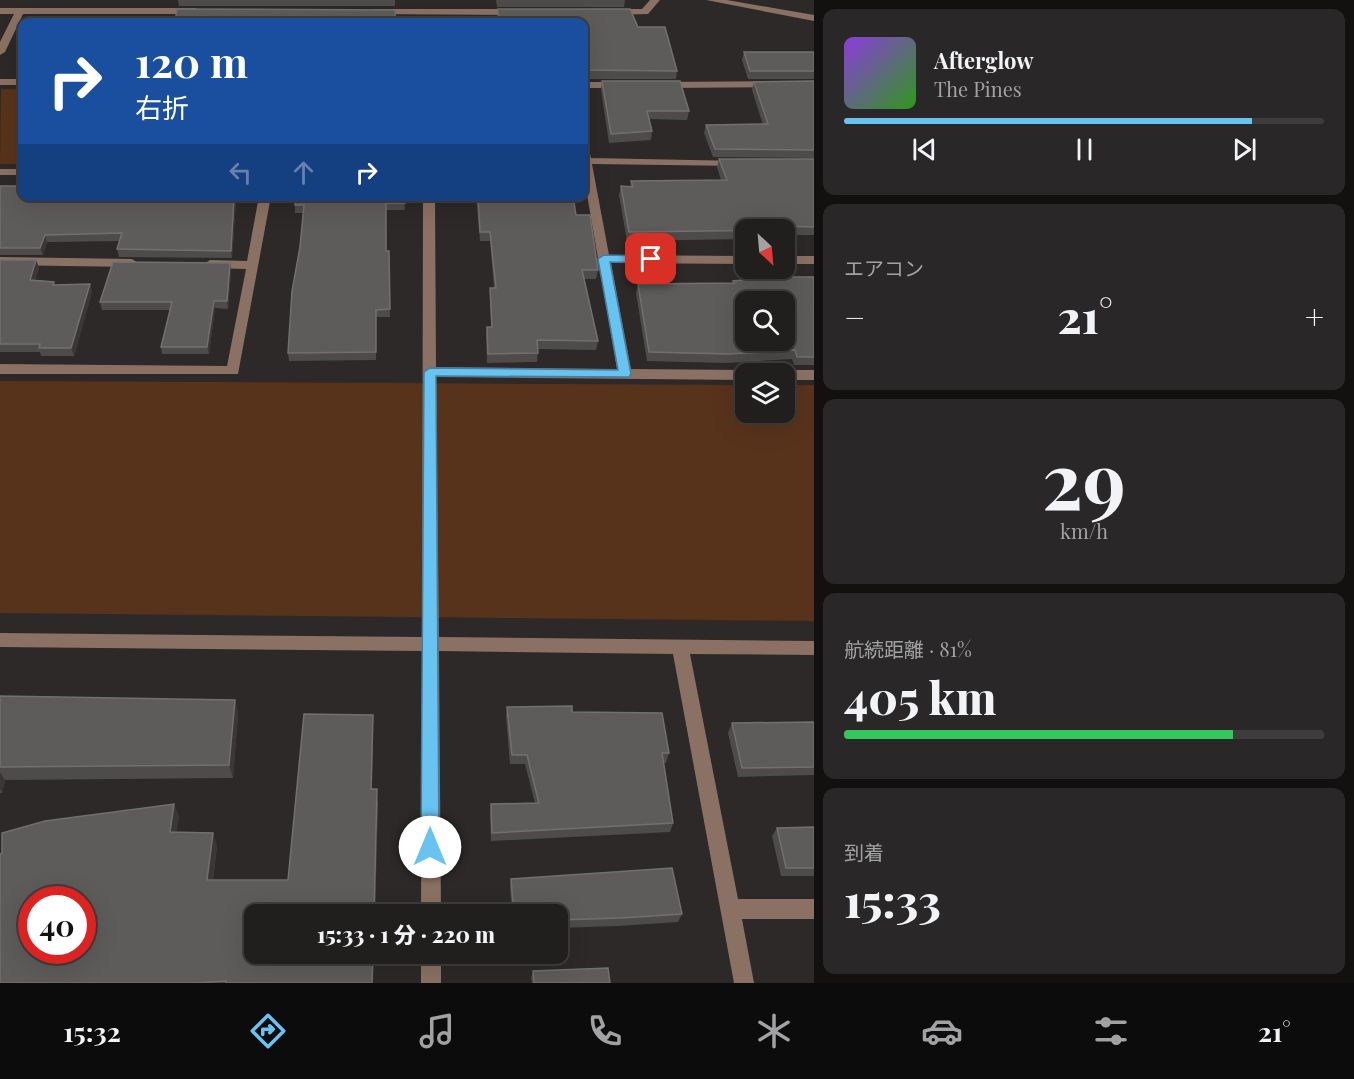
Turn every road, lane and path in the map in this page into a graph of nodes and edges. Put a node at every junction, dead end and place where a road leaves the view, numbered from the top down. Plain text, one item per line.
1 (428, 0) edge
2 (655, 0) edge
3 (711, 0) edge
4 (0, 11) edge
5 (20, 11) junction
6 (208, 11) edge
7 (360, 12) edge
8 (531, 12) edge
9 (600, 12) edge
10 (429, 17) edge
11 (814, 18) edge
12 (0, 52) edge
13 (0, 82) edge
14 (18, 82) edge
15 (814, 84) edge
16 (588, 85) edge
17 (630, 85) edge
18 (653, 85) edge
19 (588, 155) edge
20 (757, 163) edge
21 (588, 171) edge
22 (0, 172) edge
23 (18, 172) edge
24 (264, 201) edge
25 (429, 201) edge
26 (604, 259) junction
27 (735, 260) edge
28 (795, 260) edge
29 (814, 260) edge
30 (0, 261) edge
31 (149, 263) edge
32 (195, 264) edge
33 (253, 265) junction
34 (0, 369) edge
35 (430, 372) junction
36 (625, 374) junction
37 (735, 375) edge
38 (795, 375) edge
39 (814, 375) edge
40 (0, 640) edge
41 (430, 644) junction
42 (681, 646) junction
43 (814, 648) edge
44 (431, 904) edge
45 (730, 909) junction
46 (814, 909) edge
47 (431, 964) edge
48 (431, 983) edge
49 (744, 983) edge

1 - 10 street
2 - 9 street
3 - 11 street
4 - 5 street
5 - 6 street
5 - 12 street
7 - 10 street
8 - 10 street
13 - 14 street
15 - 18 street
16 - 17 street
19 - 20 street
21 - 26 street
22 - 23 street
24 - 33 street
25 - 35 street
26 - 27 street
26 - 36 street
28 - 29 street
30 - 31 street
32 - 33 street
33 - 34 street
35 - 36 street
35 - 41 street
36 - 37 street
38 - 39 street
40 - 41 street
41 - 42 street
41 - 44 street
42 - 43 street
42 - 45 street
45 - 46 street
45 - 49 street
47 - 48 street

